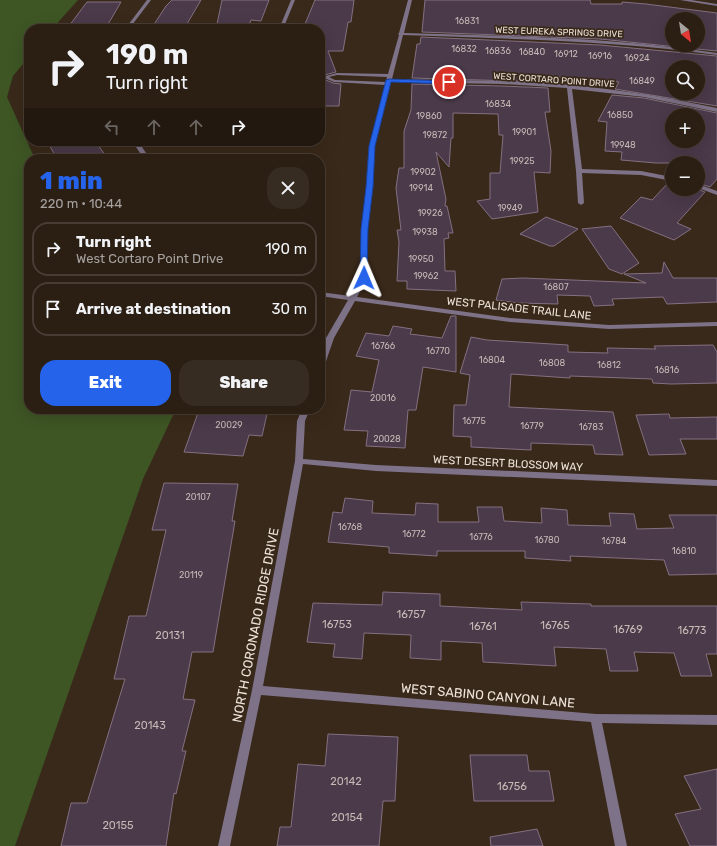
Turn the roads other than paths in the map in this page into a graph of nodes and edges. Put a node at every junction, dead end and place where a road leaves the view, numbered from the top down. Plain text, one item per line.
1 (150, 0) edge
2 (293, 0) edge
3 (410, 0) edge
4 (682, 0) edge
5 (717, 5) edge
6 (131, 24) edge
7 (283, 24) edge
8 (400, 34) junction
9 (717, 54) edge
10 (325, 76) edge
11 (325, 78) edge
12 (389, 80) junction
13 (569, 87) junction
14 (717, 110) edge
15 (579, 171) junction
16 (665, 178) edge
17 (705, 189) edge
18 (717, 193) edge
19 (580, 203) dead end
20 (325, 295) edge
21 (351, 299) junction
22 (717, 324) edge
23 (325, 352) edge
24 (304, 414) edge
25 (299, 461) junction
26 (717, 484) edge
27 (257, 690) junction
28 (596, 718) junction
29 (717, 720) edge
30 (224, 846) edge
31 (622, 846) edge

1 - 6 street
2 - 7 street
3 - 8 street
4 - 5 street
8 - 9 street, WEST EUREKA SPRINGS DRIVE
8 - 12 street
10 - 12 street
11 - 12 street
12 - 13 street, WEST CORTARO POINT DRIVE
12 - 21 street
13 - 14 street, WEST CORTARO POINT DRIVE
13 - 15 street
15 - 16 street
15 - 19 street
17 - 18 street
20 - 21 street, WEST PALISADE TRAIL LANE
21 - 22 street, WEST PALISADE TRAIL LANE
21 - 23 street
24 - 25 street, NORTH CORONADO RIDGE DRIVE
25 - 26 street, WEST DESERT BLOSSOM WAY
25 - 27 street, NORTH CORONADO RIDGE DRIVE
27 - 28 street, WEST SABINO CANYON LANE
27 - 30 street, NORTH CORONADO RIDGE DRIVE
28 - 29 street, WEST SABINO CANYON LANE
28 - 31 street

